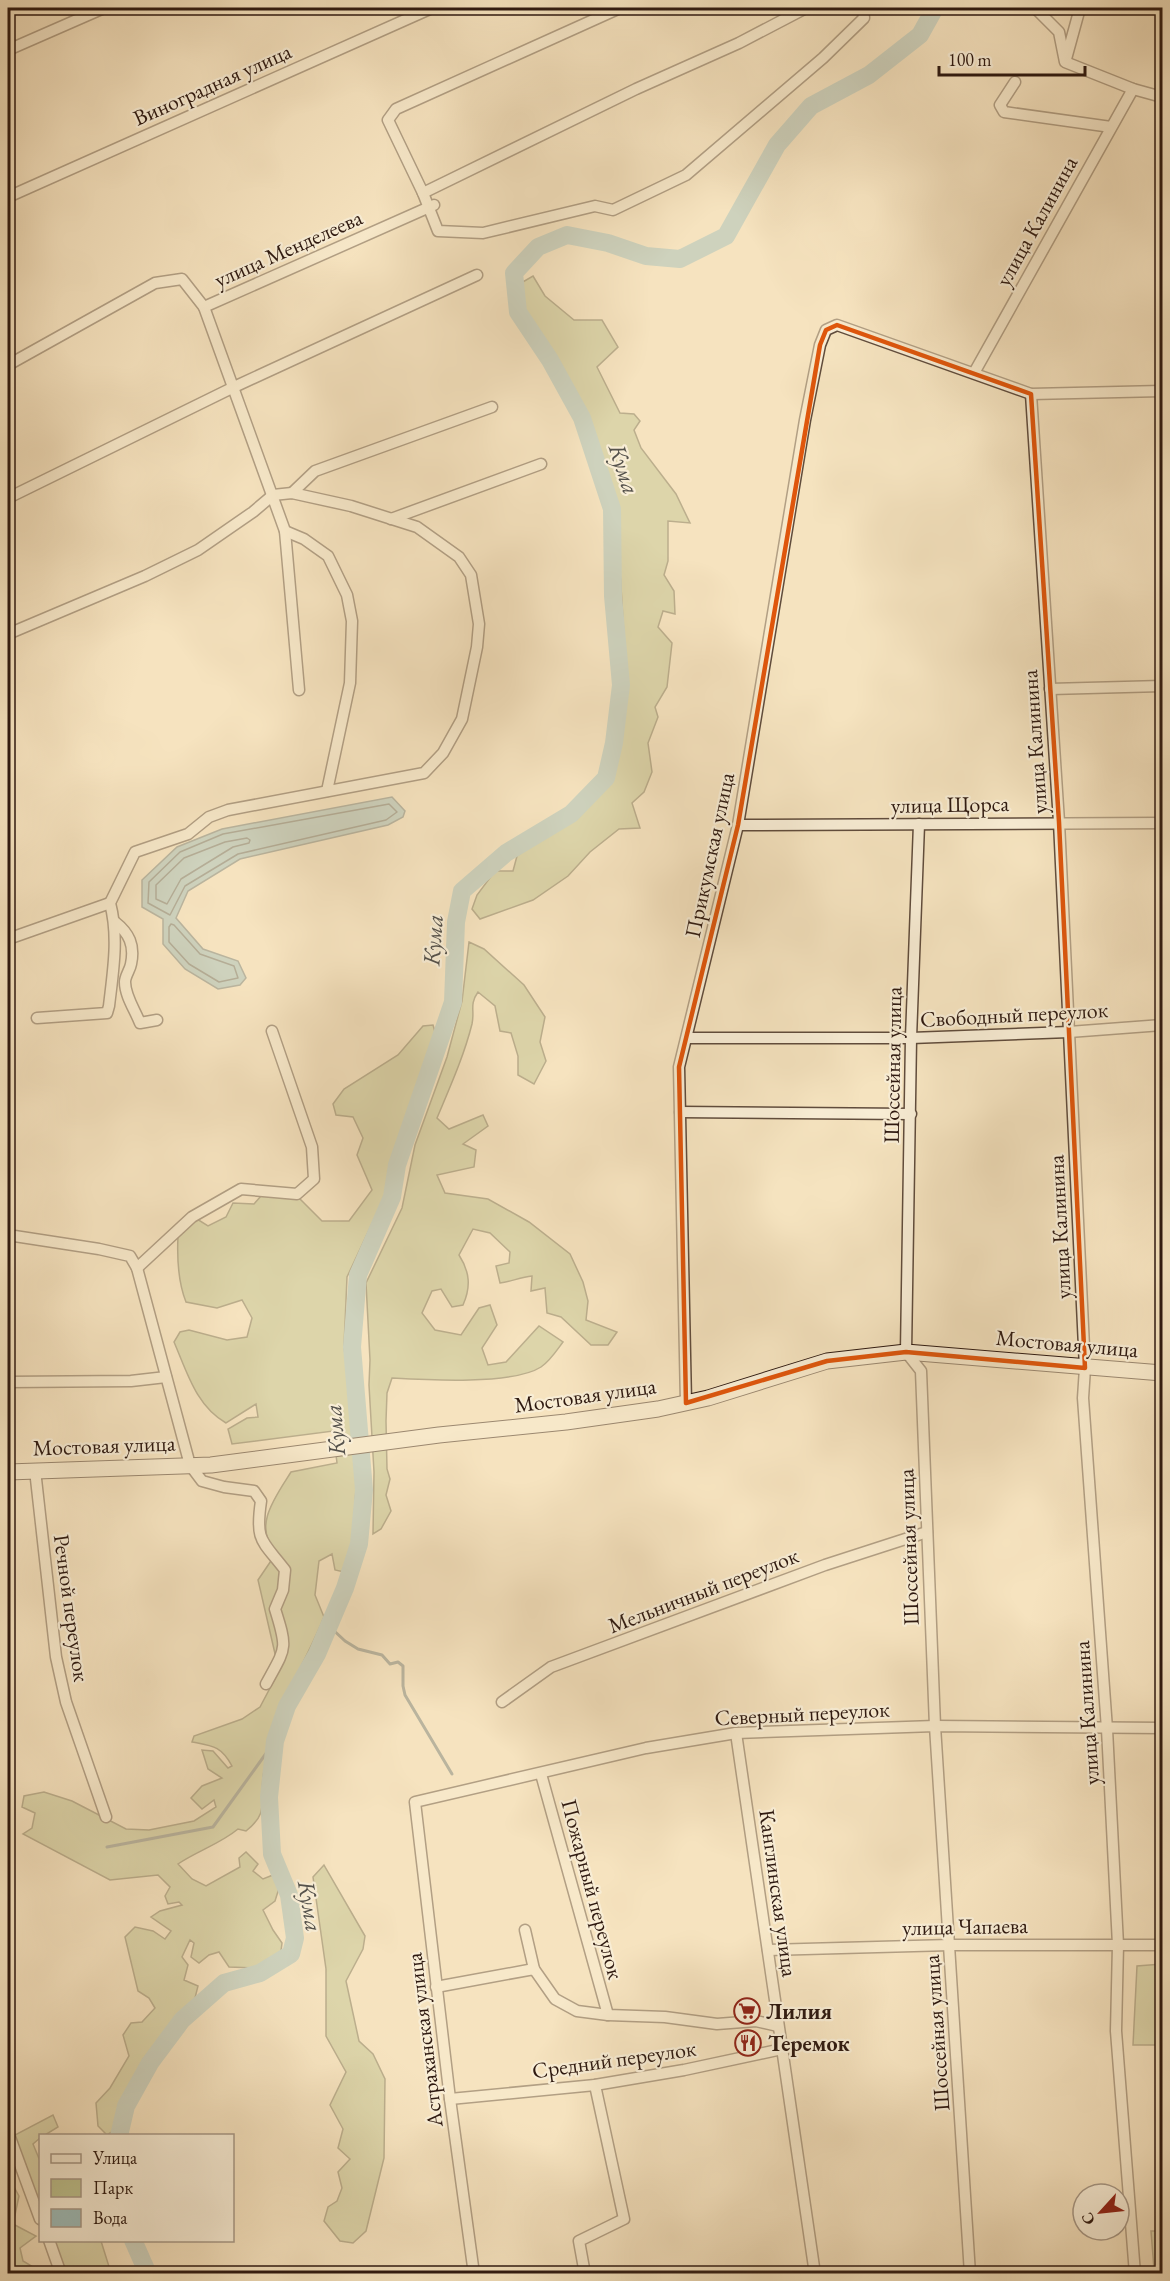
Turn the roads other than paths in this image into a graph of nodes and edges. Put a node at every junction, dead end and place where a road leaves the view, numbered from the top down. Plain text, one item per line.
1 (104, 8) edge
2 (432, 8) edge
3 (620, 8) edge
4 (806, 8) edge
5 (862, 8) edge
6 (1035, 8) edge
7 (1080, 8) edge
8 (8, 50) edge
9 (1065, 62) junction
10 (1015, 82) dead end
11 (1133, 89) junction
12 (1162, 97) edge
13 (1112, 127) junction
14 (423, 193) junction
15 (8, 197) edge
16 (431, 206) junction
17 (477, 274) dead end
18 (204, 307) junction
19 (8, 365) edge
20 (974, 373) junction
21 (234, 387) junction
22 (1162, 391) edge
23 (1031, 394) junction
24 (492, 407) dead end
25 (541, 464) dead end
26 (292, 493) junction
27 (273, 495) junction
28 (8, 498) edge
29 (391, 519) junction
30 (285, 531) junction
31 (8, 634) edge
32 (1162, 687) edge
33 (1050, 689) junction
34 (299, 690) dead end
35 (327, 791) junction
36 (1059, 822) junction
37 (1162, 823) edge
38 (918, 824) junction
39 (738, 825) junction
40 (110, 903) junction
41 (115, 922) junction
42 (8, 939) edge
43 (37, 1018) dead end
44 (157, 1020) dead end
45 (1162, 1025) edge
46 (272, 1031) dead end
47 (1069, 1032) junction
48 (687, 1038) junction
49 (910, 1038) junction
50 (680, 1112) junction
51 (911, 1114) junction
52 (8, 1235) edge
53 (137, 1268) junction
54 (906, 1352) junction
55 (1085, 1368) junction
56 (1162, 1373) edge
57 (166, 1377) junction
58 (8, 1382) edge
59 (686, 1403) junction
60 (190, 1465) junction
61 (35, 1470) junction
62 (8, 1472) edge
63 (927, 1532) junction
64 (266, 1684) dead end
65 (502, 1702) dead end
66 (935, 1726) junction
67 (1162, 1728) edge
68 (1107, 1729) junction
69 (736, 1733) junction
70 (541, 1774) junction
71 (415, 1802) joint
72 (106, 1817) dead end
73 (525, 1930) dead end
74 (950, 1945) junction
75 (1118, 1945) junction
76 (1162, 1945) edge
77 (768, 1950) junction
78 (534, 1969) junction
79 (436, 1987) junction
80 (608, 2015) junction
81 (777, 2026) junction
82 (782, 2049) junction
83 (596, 2085) junction
84 (450, 2099) junction
85 (8, 2132) edge
86 (39, 2216) edge
87 (49, 2242) edge
88 (61, 2274) edge
89 (474, 2274) edge
90 (585, 2274) edge
91 (815, 2274) edge
92 (970, 2274) edge
93 (1135, 2274) edge

1 - 8 street
2 - 15 street, Виноградная улица
3 - 14 street
4 - 14 street
5 - 16 street
6 - 9 street
7 - 9 street
9 - 11 street
10 - 13 street
11 - 12 street
11 - 13 street, улица Калинина
13 - 20 street, улица Калинина
14 - 16 street
16 - 18 street, улица Менделеева
17 - 21 street
18 - 19 street, улица Менделеева
18 - 21 street
20 - 23 street
20 - 39 street, Прикумская улица
21 - 27 street
21 - 28 street
22 - 23 street
23 - 33 street, улица Калинина
24 - 26 street
25 - 29 street
26 - 27 street
26 - 29 street
27 - 30 street
27 - 31 street
29 - 35 street
30 - 34 street
30 - 35 street
32 - 33 street
33 - 36 street, улица Калинина
35 - 40 street
36 - 37 street, улица Щорса
36 - 38 street, улица Щорса
36 - 47 street, улица Калинина
38 - 39 street, улица Щорса
38 - 49 street, Шоссейная улица
39 - 48 street, Прикумская улица
40 - 41 street
40 - 42 street
41 - 43 street
41 - 44 street
45 - 47 street, Свободный переулок
46 - 53 street
47 - 49 street, Свободный переулок
47 - 55 street, улица Калинина
48 - 49 street, Свободный переулок
48 - 50 street, Прикумская улица
49 - 51 street, Шоссейная улица
50 - 51 street
50 - 59 street, Прикумская улица
51 - 54 street, Шоссейная улица
52 - 53 street
53 - 57 street
54 - 55 main road, Мостовая улица
54 - 59 main road, Мостовая улица
54 - 63 street, Шоссейная улица
55 - 56 main road, Мостовая улица
55 - 68 street, улица Калинина
57 - 58 street
57 - 60 street
59 - 60 main road, Мостовая улица
60 - 61 main road, Мостовая улица
60 - 64 street
61 - 62 main road, Мостовая улица
61 - 72 street, Речной переулок
63 - 65 street, Мельничный переулок
63 - 66 street, Шоссейная улица
66 - 68 street, Северный переулок
66 - 69 street, Северный переулок
66 - 74 street, Шоссейная улица
67 - 68 street, Северный переулок
68 - 75 street, улица Калинина
69 - 70 street, Северный переулок
69 - 77 street, Канглинская улица
70 - 71 street, Северный переулок
70 - 80 street, Пожарный переулок
71 - 79 street, Астраханская улица
73 - 78 street
74 - 75 street, улица Чапаева
74 - 77 street, улица Чапаева
74 - 92 street, Шоссейная улица
75 - 76 street, улица Чапаева
75 - 93 street, улица Калинина
77 - 81 street, Канглинская улица
78 - 79 street
78 - 80 street
79 - 84 street, Астраханская улица
80 - 81 street
81 - 82 street, Канглинская улица
82 - 83 street, Средний переулок
82 - 91 street, Канглинская улица
83 - 84 street, Средний переулок
83 - 90 street
84 - 89 street, Астраханская улица
85 - 86 street
87 - 88 street

